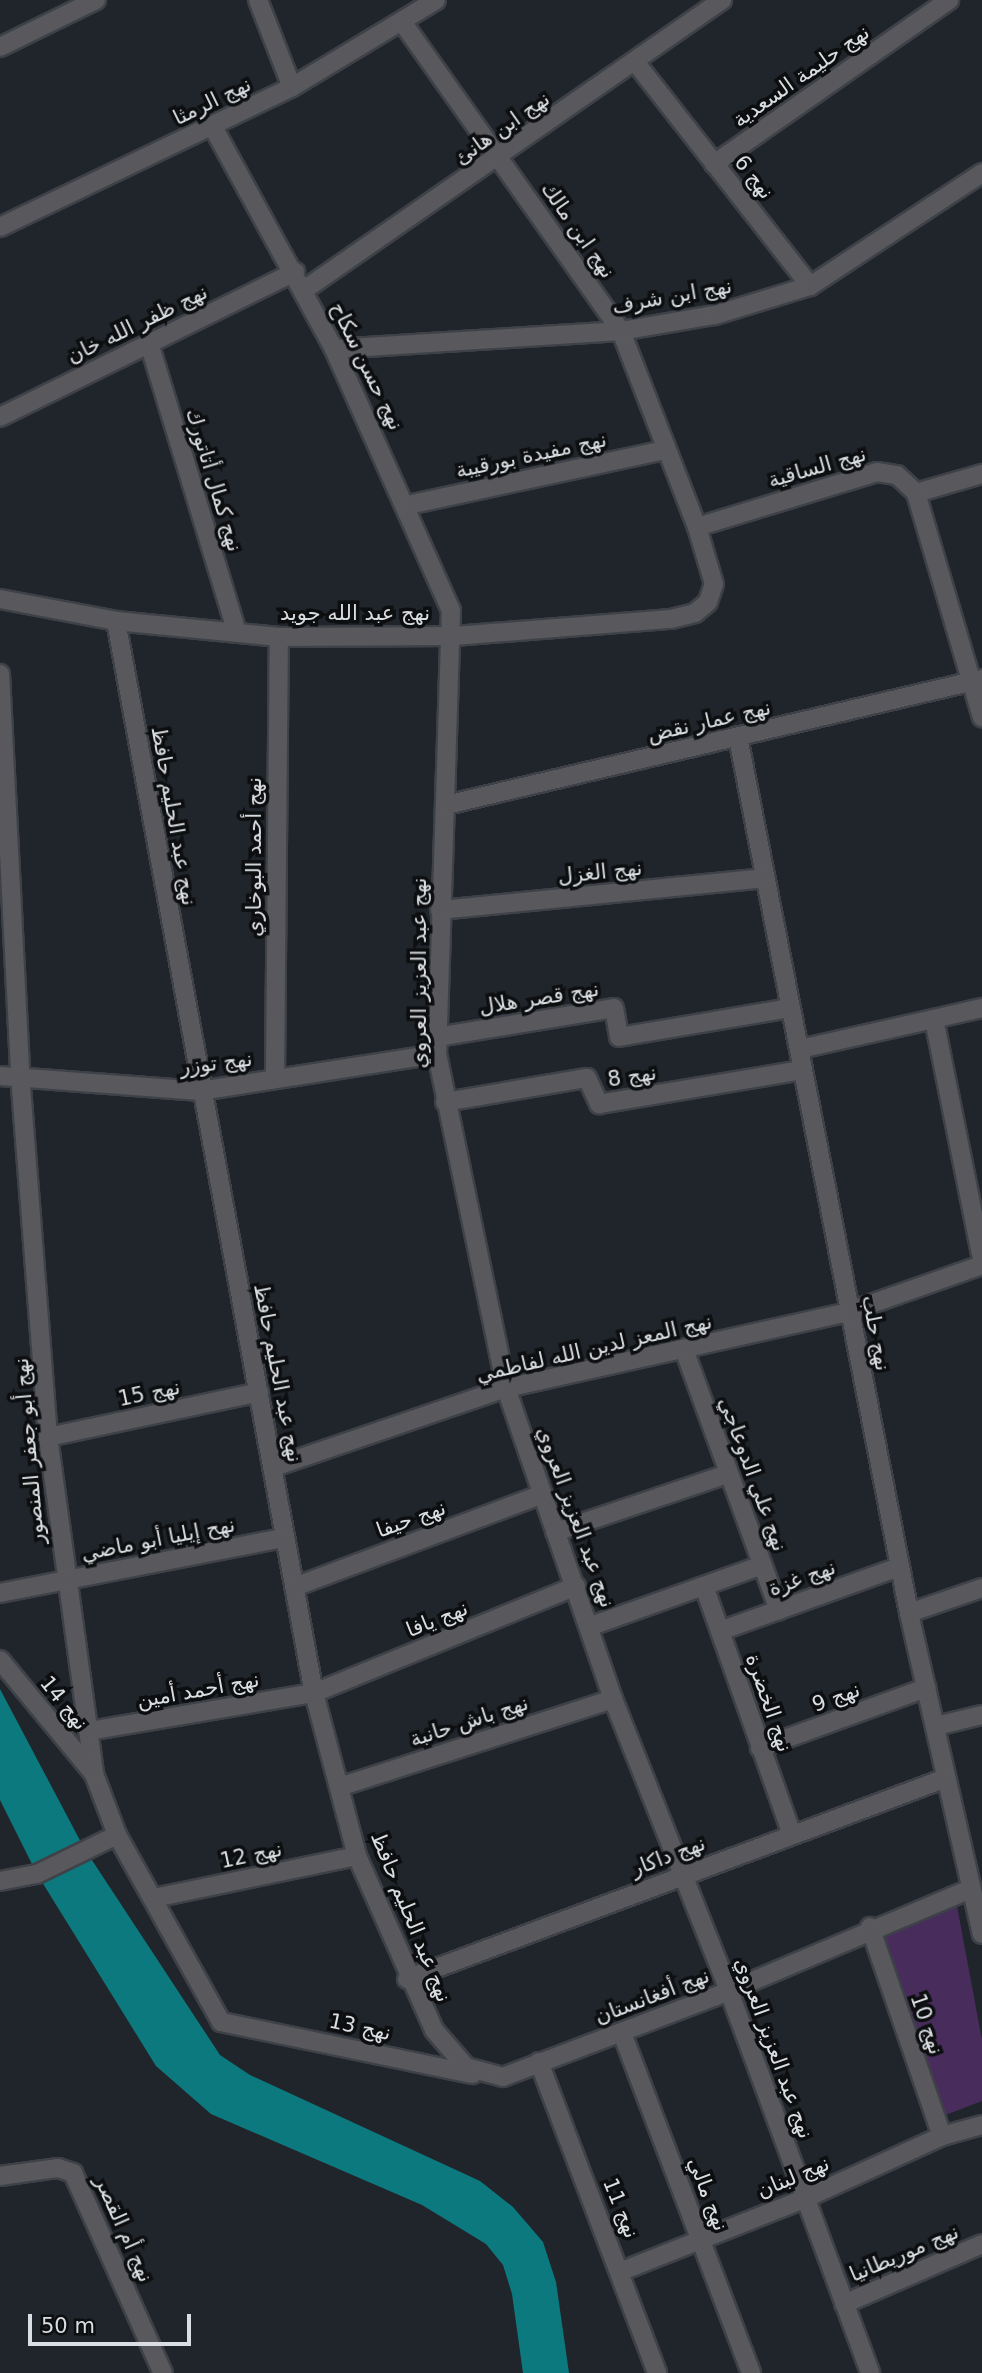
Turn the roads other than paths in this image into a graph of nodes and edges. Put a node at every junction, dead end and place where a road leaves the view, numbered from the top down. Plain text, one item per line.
1 (96, 0) edge
2 (258, 0) edge
3 (722, 0) edge
4 (941, 2) edge
5 (427, 3) edge
6 (403, 23) junction
7 (0, 47) edge
8 (636, 63) junction
9 (292, 87) junction
10 (213, 127) junction
11 (500, 158) junction
12 (715, 164) junction
13 (982, 173) edge
14 (0, 227) edge
15 (295, 272) junction
16 (810, 286) junction
17 (304, 290) junction
18 (621, 331) junction
19 (149, 343) junction
20 (334, 349) junction
21 (0, 417) edge
22 (665, 450) junction
23 (982, 474) edge
24 (916, 493) junction
25 (408, 505) junction
26 (697, 527) junction
27 (0, 598) edge
28 (708, 602) joint
29 (116, 621) junction
30 (236, 630) junction
31 (454, 636) junction
32 (279, 637) junction
33 (0, 674) edge
34 (976, 680) edge
35 (982, 717) edge
36 (738, 737) junction
37 (446, 805) junction
38 (764, 878) junction
39 (440, 910) junction
40 (790, 1008) junction
41 (982, 1008) edge
42 (934, 1019) junction
43 (437, 1046) junction
44 (800, 1049) junction
45 (802, 1070) junction
46 (20, 1074) junction
47 (0, 1076) edge
48 (275, 1078) junction
49 (200, 1091) junction
50 (445, 1102) junction
51 (982, 1259) edge
52 (982, 1265) edge
53 (848, 1312) junction
54 (685, 1352) junction
55 (506, 1388) junction
56 (259, 1392) junction
57 (48, 1437) junction
58 (274, 1467) junction
59 (727, 1474) junction
60 (541, 1495) junction
61 (555, 1532) junction
62 (284, 1538) junction
63 (762, 1565) junction
64 (900, 1567) junction
65 (64, 1579) junction
66 (297, 1586) junction
67 (576, 1586) junction
68 (704, 1586) junction
69 (982, 1588) edge
70 (0, 1593) edge
71 (779, 1610) junction
72 (909, 1613) junction
73 (591, 1626) junction
74 (720, 1631) junction
75 (0, 1660) edge
76 (926, 1688) junction
77 (314, 1693) junction
78 (614, 1699) junction
79 (982, 1715) edge
80 (936, 1726) junction
81 (89, 1731) junction
82 (760, 1748) junction
83 (94, 1774) junction
84 (946, 1778) junction
85 (339, 1787) junction
86 (792, 1834) junction
87 (117, 1835) junction
88 (974, 1850) edge
89 (357, 1856) junction
90 (684, 1875) junction
91 (0, 1881) edge
92 (971, 1889) junction
93 (154, 1898) junction
94 (870, 1927) junction
95 (982, 1934) edge
96 (407, 1979) junction
97 (729, 1991) junction
98 (221, 2022) joint
99 (621, 2033) junction
100 (539, 2062) junction
101 (496, 2077) junction
102 (982, 2125) edge
103 (942, 2136) junction
104 (0, 2176) edge
105 (806, 2199) junction
106 (701, 2238) junction
107 (982, 2244) edge
108 (622, 2271) junction
109 (844, 2304) junction
110 (163, 2373) edge
111 (657, 2373) edge
112 (751, 2373) edge
113 (870, 2373) edge

1 - 7 street
2 - 9 street
3 - 8 street, نهج ابن هانئ
4 - 12 street, نهج حليمة السعدية
5 - 6 street, نهج الرمثا
6 - 9 street, نهج الرمثا
6 - 11 street, نهج ابن مالك
8 - 11 street, نهج ابن هانئ
8 - 12 street, نهج 6
9 - 10 street, نهج الرمثا
10 - 14 street, نهج الرمثا
10 - 15 street, نهج حسن سكاح
11 - 17 street, نهج ابن هانئ
11 - 18 street, نهج ابن مالك
12 - 16 street, نهج 6
13 - 16 street, نهج ابن شرف
15 - 17 street, نهج حسن سكاح
15 - 19 street, نهج ظفر الله خان
16 - 18 street, نهج ابن شرف
17 - 20 street, نهج حسن سكاح
18 - 20 street, نهج ابن شرف
18 - 22 street, نهج ابن مالك
19 - 21 street, نهج ظفر الله خان
19 - 30 street, نهج كمال أتاتورك
20 - 25 street, نهج حسن سكاح
22 - 25 street, نهج مفيدة بورقيبة
22 - 26 street, نهج ابن مالك
23 - 24 street
24 - 26 street, نهج الساقية
24 - 34 street
25 - 31 street, نهج حسن سكاح
26 - 28 street, نهج ابن مالك
27 - 29 street, نهج عبد الله جويد
28 - 31 street, نهج عبد الله جويد
29 - 30 street, نهج عبد الله جويد
29 - 49 street, نهج عبد الحليم حافظ
30 - 32 street, نهج عبد الله جويد
31 - 32 street, نهج عبد الله جويد
31 - 37 street, نهج عبد العزيز العروي
32 - 48 street, نهج أحمد البوخاري
33 - 46 street, نهج أبو جعفر المنصور
34 - 35 street
34 - 36 street, نهج عمار نقض
36 - 37 street, نهج عمار نقض
36 - 38 street, نهج حلب
37 - 39 street, نهج عبد العزيز العروي
38 - 39 street, نهج الغزل
38 - 40 street, نهج حلب
39 - 43 street, نهج عبد العزيز العروي
40 - 43 street, نهج قصر هلال
40 - 44 street, نهج حلب
41 - 42 street
42 - 44 street
42 - 51 street
43 - 48 street, نهج توزر
43 - 50 street, نهج عبد العزيز العروي
44 - 45 street, نهج حلب
45 - 50 street, نهج 8
45 - 53 street, نهج حلب
46 - 47 street, نهج توزر
46 - 49 street, نهج توزر
46 - 57 street, نهج أبو جعفر المنصور
48 - 49 street, نهج توزر
49 - 56 street, نهج عبد الحليم حافظ
50 - 55 street, نهج عبد العزيز العروي
52 - 53 street, نهج المعز لدين الله لفاطمي
53 - 54 street, نهج المعز لدين الله لفاطمي
53 - 64 street, نهج حلب
54 - 55 street, نهج المعز لدين الله لفاطمي
54 - 59 street, نهج علي الدوعاجي
55 - 58 street, نهج المعز لدين الله لفاطمي
55 - 60 street, نهج عبد العزيز العروي
56 - 57 street, نهج 15
56 - 58 street, نهج عبد الحليم حافظ
57 - 65 street, نهج أبو جعفر المنصور
58 - 62 street, نهج عبد الحليم حافظ
59 - 61 street
59 - 63 street, نهج علي الدوعاجي
60 - 61 street, نهج عبد العزيز العروي
60 - 66 street, نهج حيفا
61 - 67 street, نهج عبد العزيز العروي
62 - 65 street, نهح إيليا أبو ماضي
62 - 66 street, نهج عبد الحليم حافظ
63 - 68 street
63 - 71 street, نهج علي الدوعاجي
64 - 71 street, نهج غزة
64 - 72 street, نهج حلب
65 - 70 street, نهح إيليا أبو ماضي
65 - 81 street, نهج أبو جعفر المنصور
66 - 77 street, نهج عبد الحليم حافظ
67 - 73 street, نهج عبد العزيز العروي
67 - 77 street, نهج يافا
68 - 73 street
68 - 74 street, نهج الخضرة
69 - 72 street
71 - 74 street, نهج غزة
72 - 76 street, نهج حلب
73 - 78 street, نهج عبد العزيز العروي
74 - 82 street, نهج الخضرة
75 - 83 street, نهج 14
76 - 80 street, نهج حلب
76 - 82 street, نهج 9
77 - 81 street, نهج أحمد أمين
77 - 85 street, نهج عبد الحليم حافظ
78 - 85 street, نهج باش حانبة
78 - 90 street, نهج عبد العزيز العروي
79 - 80 street
80 - 84 street, نهج حلب
81 - 83 street, نهج أبو جعفر المنصور
82 - 86 street, نهج الخضرة
83 - 87 street, نهج أبو جعفر المنصور
84 - 86 street, نهج داكار
84 - 88 street, نهج حلب
85 - 89 street, نهج عبد الحليم حافظ
86 - 90 street, نهج داكار
87 - 91 street
87 - 93 street, نهج أبو جعفر المنصور
88 - 92 street, نهج حلب
89 - 93 street, نهج 12
89 - 96 street, نهج عبد الحليم حافظ
90 - 96 street, نهج داكار
90 - 97 street, نهج عبد العزيز العروي
92 - 94 street, نهج أفغانستان
92 - 95 street, نهج حلب
93 - 98 street, نهج أبو جعفر المنصور
94 - 97 street, نهج أفغانستان
94 - 103 street, نهج 10
96 - 101 street, نهج عبد الحليم حافظ
97 - 99 street, نهج أفغانستان
97 - 105 street, نهج عبد العزيز العروي
98 - 101 street, نهج 13
99 - 100 street, نهج أفغانستان
99 - 106 street, نهج مالي
100 - 101 street, نهج أفغانستان
100 - 108 street, نهج 11
102 - 103 street, نهج لبنان
103 - 105 street, نهج لبنان
104 - 110 street, نهج أم القصر
105 - 106 street, نهج لبنان
105 - 109 street, نهج عبد العزيز العروي
106 - 108 street, نهج لبنان
106 - 112 street, نهج مالي
107 - 109 street, نهج موريطانيا
108 - 111 street, نهج 11
109 - 113 street, نهج عبد العزيز العروي

